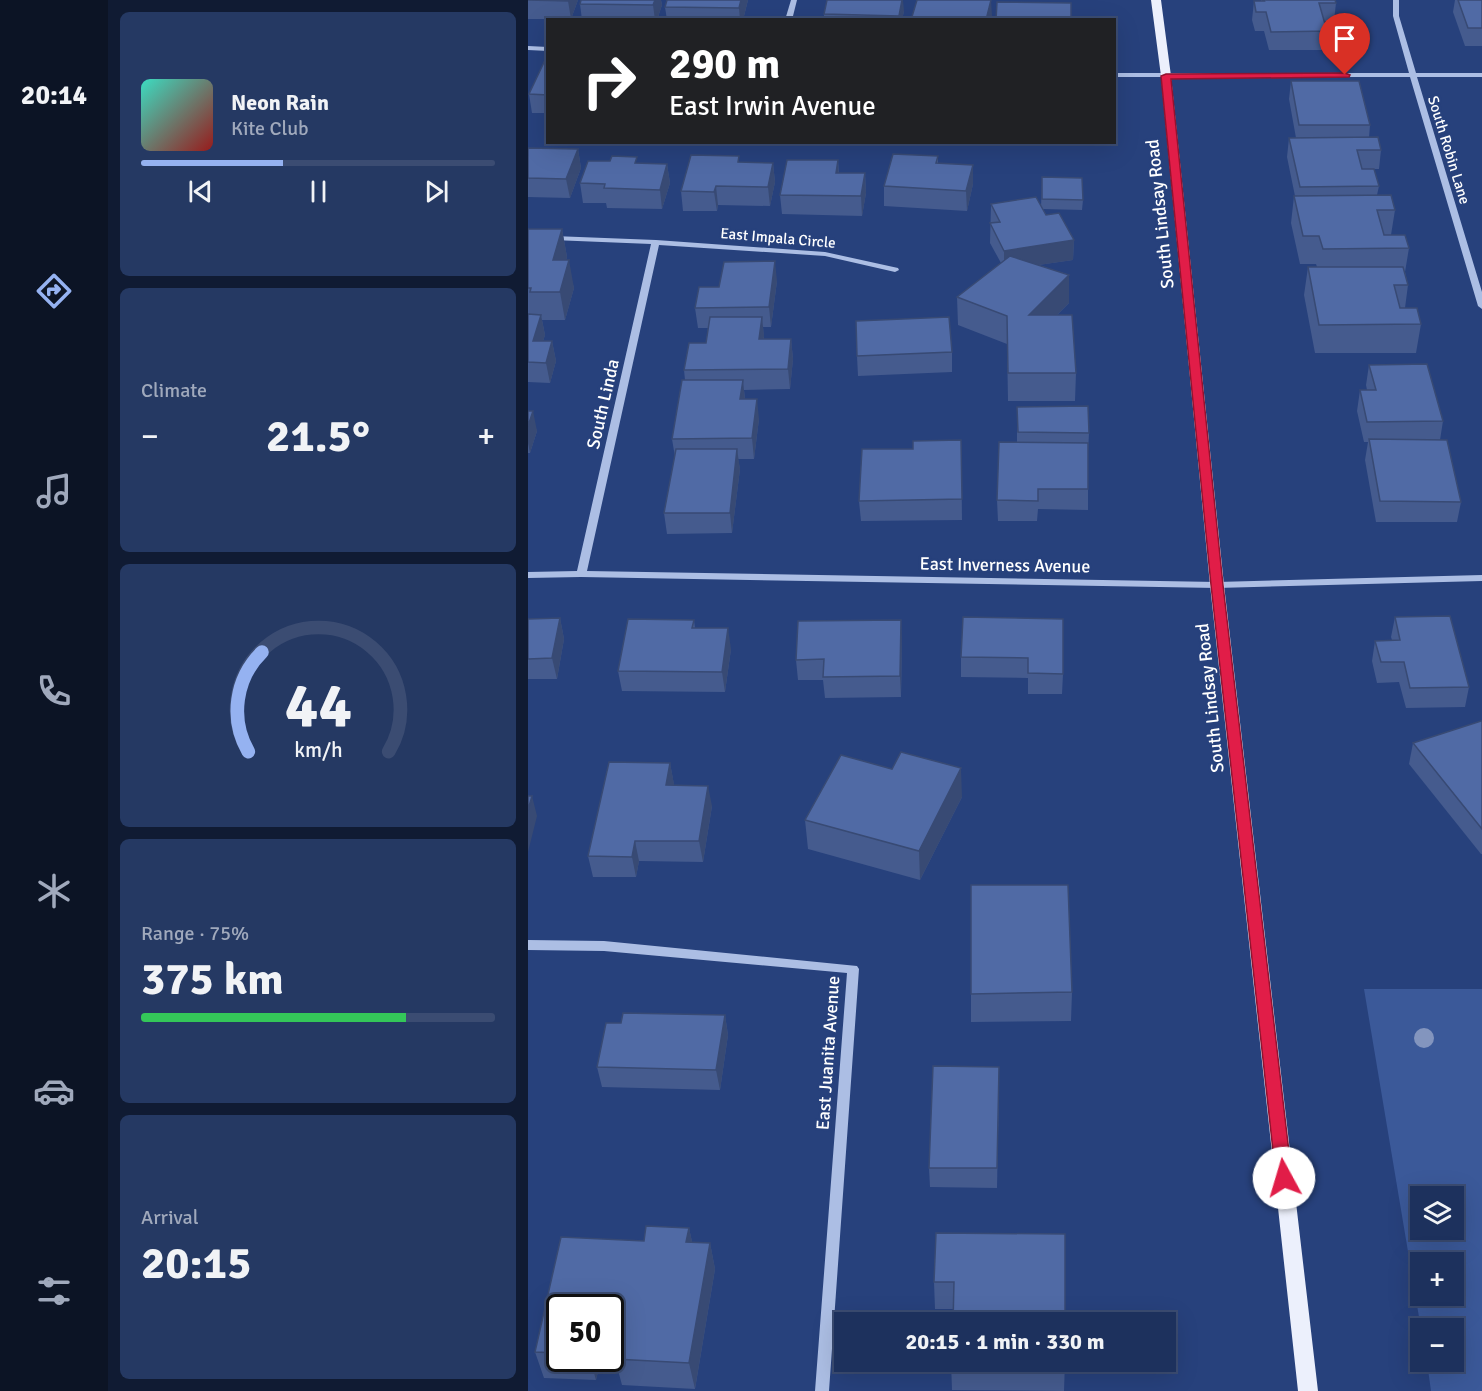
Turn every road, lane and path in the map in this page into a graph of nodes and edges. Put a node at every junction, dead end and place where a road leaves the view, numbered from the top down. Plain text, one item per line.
1 (794, 0) edge
2 (1156, 0) edge
3 (1395, 0) edge
4 (789, 18) edge
5 (528, 48) edge
6 (546, 48) edge
7 (1116, 75) edge
8 (1413, 75) junction
9 (1482, 75) edge
10 (1166, 76) junction
11 (528, 237) edge
12 (656, 242) junction
13 (895, 270) dead end
14 (1480, 295) edge
15 (1482, 306) edge
16 (581, 574) junction
17 (528, 575) edge
18 (1482, 578) edge
19 (1217, 585) junction
20 (528, 945) edge
21 (822, 1391) edge
22 (1308, 1391) edge

1 - 4 street
2 - 10 main road, South Lindsay Road
3 - 8 street, South Robin Lane
5 - 6 street
7 - 10 street
8 - 9 street
8 - 10 street
8 - 14 street, South Robin Lane
10 - 19 main road, South Lindsay Road
11 - 12 street, East Impala Circle
12 - 13 street, East Impala Circle
12 - 16 street, South Linda
14 - 15 street, South Robin Lane
16 - 17 street, East Inverness Avenue
16 - 19 street, East Inverness Avenue
18 - 19 street, East Inverness Avenue
19 - 22 main road, South Lindsay Road
20 - 21 street, East Juanita Avenue

